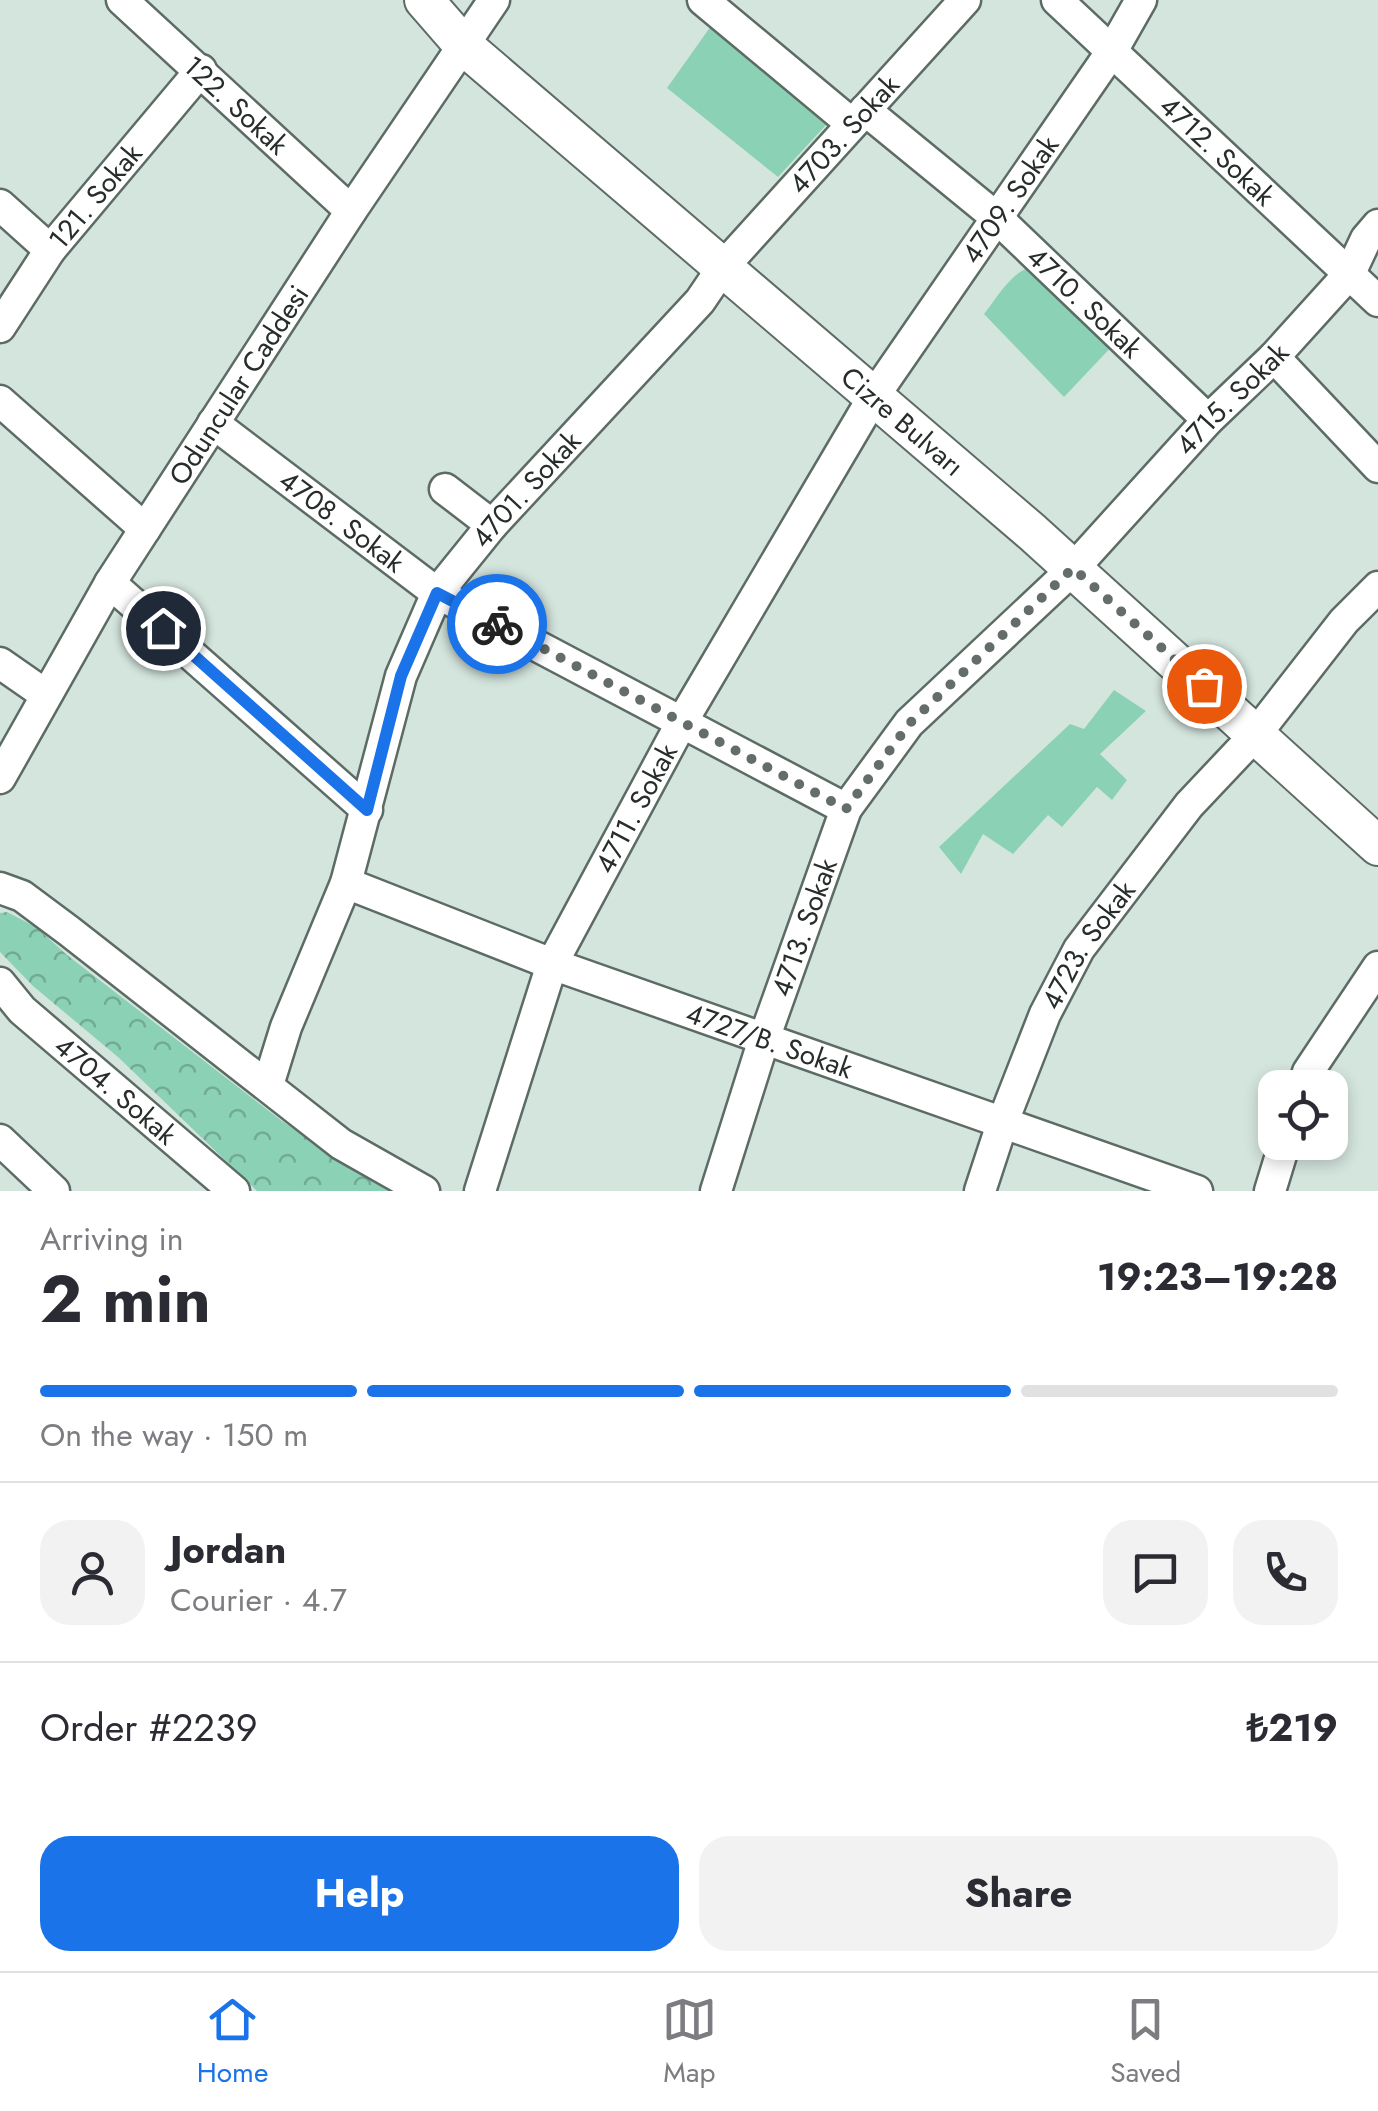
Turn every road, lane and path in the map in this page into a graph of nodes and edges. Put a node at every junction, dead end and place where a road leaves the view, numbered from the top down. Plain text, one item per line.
1 (122, 0) edge
2 (424, 0) edge
3 (494, 0) edge
4 (703, 0) edge
5 (965, 0) edge
6 (1057, 0) edge
7 (1141, 0) edge
8 (464, 46) junction
9 (1112, 50) junction
10 (201, 70) junction
11 (858, 117) junction
12 (0, 205) edge
13 (351, 211) junction
14 (997, 218) junction
15 (1378, 224) edge
16 (50, 250) junction
17 (722, 267) junction
18 (1350, 273) junction
19 (1378, 301) edge
20 (0, 327) edge
21 (1274, 357) junction
22 (874, 396) junction
23 (0, 401) edge
24 (1208, 420) junction
25 (213, 424) junction
26 (1378, 467) edge
27 (445, 490) dead end
28 (492, 525) junction
29 (145, 528) junction
30 (1073, 568) junction
31 (110, 583) junction
32 (1378, 588) edge
33 (437, 593) junction
34 (0, 663) edge
35 (46, 695) junction
36 (683, 720) junction
37 (1256, 734) junction
38 (0, 778) edge
39 (846, 809) junction
40 (367, 810) junction
41 (1378, 846) edge
42 (346, 883) junction
43 (0, 888) edge
44 (552, 964) junction
45 (1378, 966) edge
46 (0, 982) edge
47 (764, 1039) junction
48 (1309, 1070) edge
49 (268, 1085) junction
50 (1002, 1124) junction
51 (0, 1140) edge
52 (1280, 1160) edge
53 (54, 1191) edge
54 (234, 1191) edge
55 (424, 1191) edge
56 (480, 1191) edge
57 (716, 1191) edge
58 (980, 1191) edge
59 (1197, 1191) edge
60 (1270, 1191) edge

1 - 10 street, 122. Sokak
2 - 8 main road, Cizre Bulvarı
3 - 8 street, Oduncular Caddesi
4 - 11 street, 4710. Sokak
5 - 11 street, 4703. Sokak
6 - 9 street, 4712. Sokak
7 - 9 street, 4709. Sokak
8 - 13 street, Oduncular Caddesi
8 - 17 main road, Cizre Bulvarı
9 - 14 street, 4709. Sokak
9 - 18 street, 4712. Sokak
10 - 13 street, 122. Sokak
10 - 16 street, 121. Sokak
11 - 14 street, 4710. Sokak
11 - 17 street, 4703. Sokak
12 - 16 street
13 - 25 street, Oduncular Caddesi
14 - 22 street, 4709. Sokak
14 - 24 street, 4710. Sokak
15 - 18 street, 4715. Sokak
16 - 20 street, 121. Sokak
17 - 22 main road, Cizre Bulvarı
17 - 28 street, 4701. Sokak
18 - 19 street, 4712. Sokak
18 - 21 street, 4715. Sokak
21 - 24 street, 4715. Sokak
21 - 26 street
22 - 30 main road, Cizre Bulvarı
22 - 36 street, 4711. Sokak
23 - 29 street
24 - 30 street, 4715. Sokak
25 - 29 street, Oduncular Caddesi
25 - 33 street, 4708. Sokak
27 - 28 street
28 - 33 street, 4701. Sokak
29 - 31 street, Oduncular Caddesi
30 - 37 main road, Cizre Bulvarı
30 - 39 street, 4713. Sokak
31 - 35 street, Oduncular Caddesi
31 - 40 street
32 - 37 street, 4723. Sokak
33 - 36 street, 4708. Sokak
33 - 40 street, 4701. Sokak
34 - 35 street
35 - 38 street, Oduncular Caddesi
36 - 39 street, 4708. Sokak
36 - 44 street, 4711. Sokak
37 - 41 main road, Cizre Bulvarı
37 - 50 street, 4723. Sokak
39 - 47 street, 4713. Sokak
40 - 42 street, 4701. Sokak
42 - 44 street, 4727/B. Sokak
42 - 49 street, 4701. Sokak
43 - 49 street
44 - 47 street, 4727/B. Sokak
44 - 56 street, 4711. Sokak
45 - 48 street
46 - 54 street, 4704. Sokak
47 - 50 street, 4727/B. Sokak
47 - 57 street, 4713. Sokak
49 - 55 street
50 - 58 street, 4723. Sokak
50 - 59 street, 4727/B. Sokak
51 - 53 street
52 - 60 street

